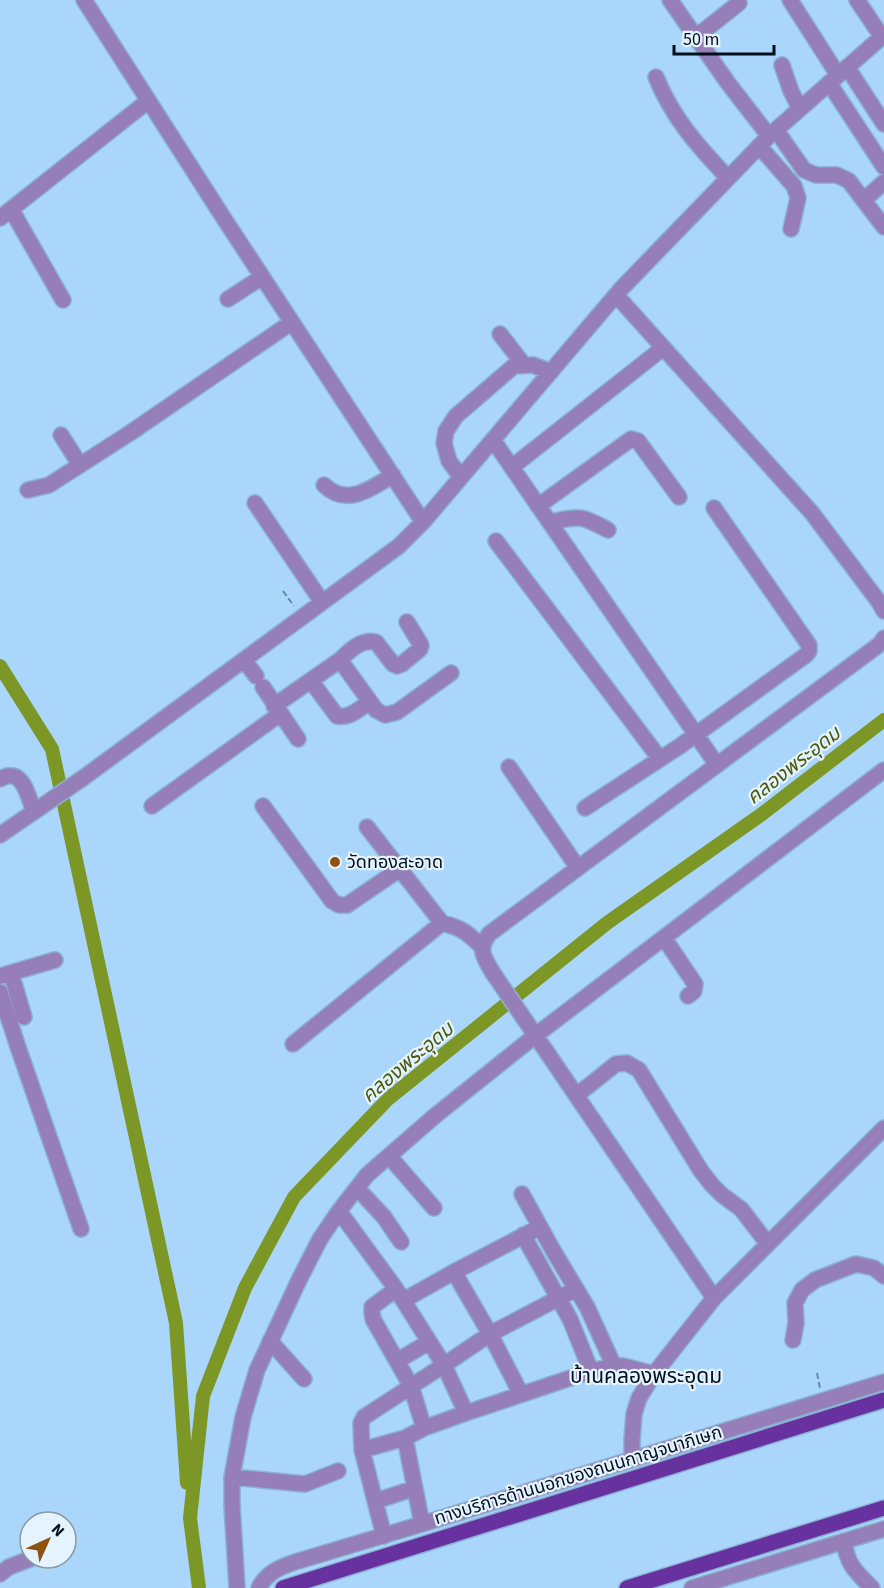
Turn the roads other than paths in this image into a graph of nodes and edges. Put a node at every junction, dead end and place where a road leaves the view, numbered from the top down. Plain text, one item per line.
1 (84, 0) edge
2 (670, 0) edge
3 (790, 0) edge
4 (857, 0) edge
5 (739, 3) dead end
6 (883, 36) edge
7 (696, 37) junction
8 (782, 65) dead end
9 (838, 75) junction
10 (656, 77) dead end
11 (148, 101) junction
12 (800, 109) junction
13 (884, 124) edge
14 (768, 137) junction
15 (884, 167) edge
16 (728, 178) junction
17 (884, 182) edge
18 (864, 200) junction
19 (6, 214) edge
20 (884, 227) edge
21 (791, 230) dead end
22 (262, 277) junction
23 (616, 296) junction
24 (228, 299) dead end
25 (63, 300) dead end
26 (292, 322) junction
27 (500, 334) dead end
28 (663, 348) junction
29 (524, 365) junction
30 (551, 372) junction
31 (60, 435) dead end
32 (493, 440) junction
33 (80, 465) junction
34 (512, 467) junction
35 (393, 475) junction
36 (461, 477) junction
37 (324, 485) dead end
38 (28, 490) dead end
39 (679, 497) dead end
40 (255, 503) dead end
41 (538, 506) junction
42 (714, 508) dead end
43 (423, 522) junction
44 (550, 522) junction
45 (608, 530) dead end
46 (496, 541) dead end
47 (322, 602) junction
48 (884, 611) edge
49 (407, 622) dead end
50 (884, 638) edge
51 (244, 660) junction
52 (340, 660) junction
53 (451, 673) dead end
54 (311, 681) junction
55 (370, 702) junction
56 (277, 710) junction
57 (695, 734) junction
58 (298, 739) dead end
59 (660, 759) junction
60 (717, 765) junction
61 (509, 767) dead end
62 (884, 770) edge
63 (0, 779) edge
64 (152, 806) dead end
65 (263, 806) dead end
66 (40, 808) junction
67 (585, 808) dead end
68 (367, 827) dead end
69 (0, 835) edge
70 (578, 868) junction
71 (400, 869) junction
72 (442, 923) junction
73 (664, 938) junction
74 (482, 947) junction
75 (55, 960) dead end
76 (5, 975) edge
77 (0, 992) edge
78 (688, 996) dead end
79 (24, 1017) dead end
80 (532, 1029) junction
81 (293, 1044) dead end
82 (577, 1095) junction
83 (884, 1128) edge
84 (389, 1156) junction
85 (357, 1188) junction
86 (522, 1194) dead end
87 (434, 1208) dead end
88 (339, 1211) junction
89 (540, 1227) junction
90 (81, 1230) dead end
91 (522, 1235) junction
92 (401, 1242) dead end
93 (768, 1244) junction
94 (454, 1272) junction
95 (884, 1276) edge
96 (576, 1289) junction
97 (400, 1295) junction
98 (714, 1298) junction
99 (558, 1299) junction
100 (490, 1334) junction
101 (793, 1340) dead end
102 (270, 1341) junction
103 (429, 1341) junction
104 (397, 1361) junction
105 (444, 1365) junction
106 (614, 1366) junction
107 (591, 1371) junction
108 (654, 1374) junction
109 (304, 1379) dead end
110 (884, 1382) edge
111 (411, 1386) junction
112 (521, 1394) junction
113 (884, 1400) edge
114 (466, 1413) junction
115 (424, 1428) junction
116 (405, 1438) junction
117 (363, 1450) junction
118 (635, 1458) junction
119 (338, 1471) dead end
120 (232, 1477) junction
121 (415, 1488) junction
122 (376, 1501) junction
123 (884, 1508) edge
124 (422, 1524) junction
125 (884, 1529) edge
126 (384, 1536) junction
127 (844, 1541) junction
128 (18, 1564) edge
129 (0, 1574) edge
130 (632, 1587) edge
131 (237, 1588) edge
132 (260, 1588) edge
133 (283, 1588) edge
134 (692, 1588) edge
135 (872, 1588) edge

1 - 11 street
2 - 7 street
3 - 9 street
4 - 6 street
5 - 7 street
6 - 9 street
7 - 14 street
8 - 12 street
9 - 12 street
9 - 13 street
9 - 15 street
10 - 16 street
11 - 19 street
11 - 22 street
12 - 14 street
14 - 16 street
14 - 18 street
14 - 21 street
16 - 23 street
17 - 18 street
18 - 20 street
19 - 25 street
22 - 24 street
22 - 26 street
23 - 28 street
23 - 30 street
26 - 33 street
26 - 35 street
27 - 29 street
28 - 34 street
28 - 48 street
29 - 30 street
29 - 36 street
30 - 32 street
31 - 33 street
32 - 34 street
32 - 36 street
33 - 38 street
34 - 41 street
35 - 37 street
35 - 43 street
36 - 43 street
39 - 41 street
40 - 47 street
41 - 44 street
42 - 57 street
43 - 47 street
44 - 45 street
44 - 57 street
46 - 59 street
47 - 51 street
49 - 52 street
50 - 60 street
51 - 56 street
51 - 66 street
52 - 54 street
52 - 55 street
53 - 55 street
54 - 55 street
54 - 56 street
56 - 58 street
56 - 64 street
57 - 59 street
57 - 60 street
59 - 67 street
60 - 70 street
61 - 70 street
62 - 73 street
63 - 66 street
65 - 71 street
66 - 69 street
68 - 71 street
70 - 74 street
71 - 72 street
72 - 74 street
72 - 81 street
73 - 78 street
73 - 80 street
74 - 80 street
75 - 76 street
76 - 79 street
77 - 90 street
80 - 82 street
80 - 84 street
82 - 93 street
82 - 98 street
83 - 93 street
84 - 85 street
84 - 87 street
85 - 88 street
85 - 92 street
86 - 89 street
88 - 97 street
88 - 102 street
89 - 91 street
89 - 96 street
91 - 94 street
91 - 99 street
93 - 98 street
94 - 97 street
94 - 100 street
95 - 101 street
96 - 99 street
96 - 106 street
97 - 103 street
97 - 104 street
98 - 108 street
99 - 100 street
99 - 107 street
100 - 105 street
100 - 112 street
102 - 109 street
102 - 120 street
103 - 104 street
103 - 105 street
104 - 111 street
105 - 111 street
105 - 114 street
106 - 107 street
106 - 108 street
107 - 112 street
108 - 118 street
110 - 118 street
111 - 115 street
111 - 117 street
112 - 114 street
113 - 133 main road, ทางบริการด้านนอกของถนนกาญจนาภิเษก
114 - 115 street
115 - 116 street
116 - 117 street
116 - 121 street
117 - 122 street
118 - 124 street
119 - 120 street
120 - 131 street
121 - 122 street
121 - 124 street
122 - 126 street
123 - 130 main road
124 - 126 street
125 - 127 street
126 - 132 street
127 - 134 street
127 - 135 street
128 - 129 street

